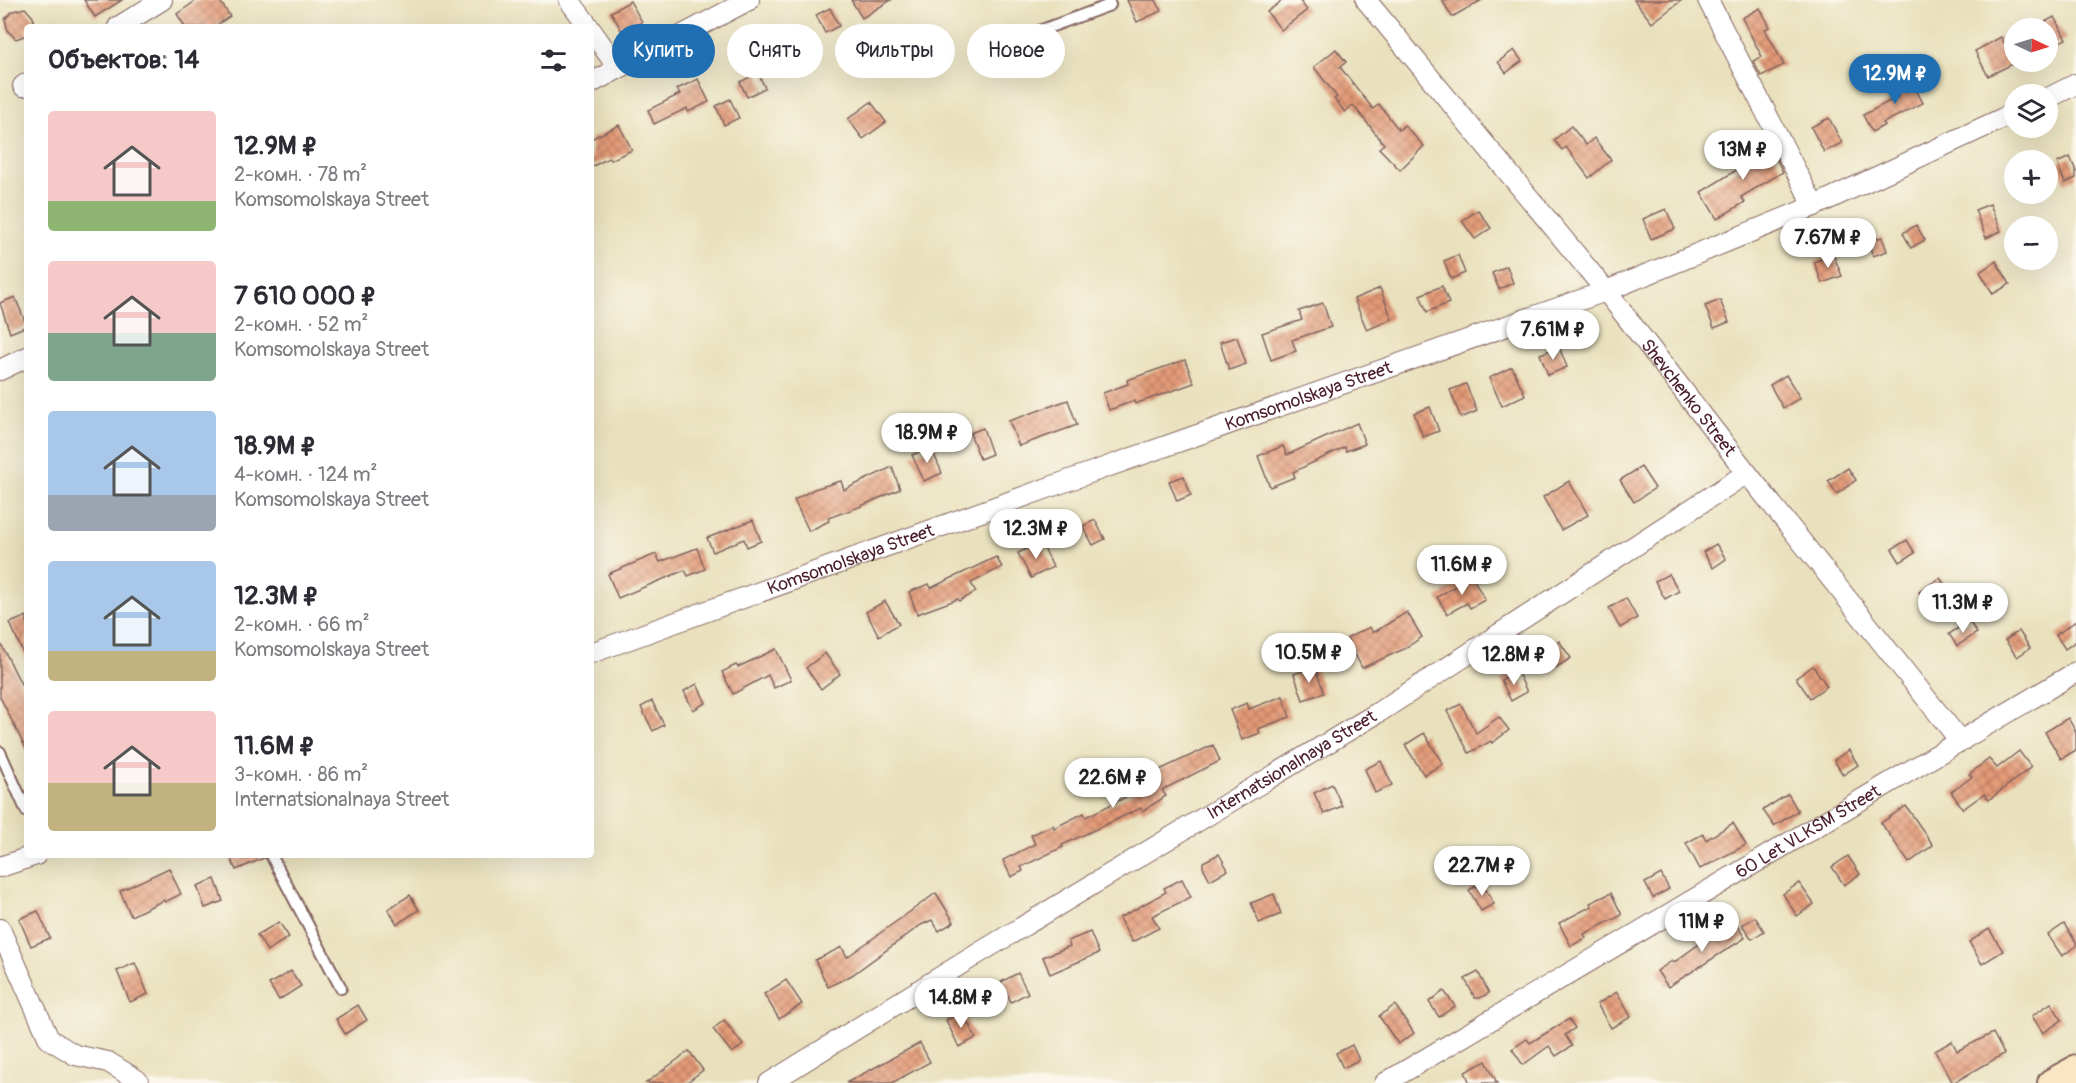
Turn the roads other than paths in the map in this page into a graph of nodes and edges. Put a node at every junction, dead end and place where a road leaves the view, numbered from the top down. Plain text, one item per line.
1 (162, 0) edge
2 (569, 0) edge
3 (749, 0) edge
4 (1108, 0) edge
5 (1366, 0) edge
6 (1708, 0) edge
7 (123, 24) edge
8 (586, 24) edge
9 (703, 24) edge
10 (1058, 24) edge
11 (594, 35) edge
12 (612, 60) edge
13 (612, 72) edge
14 (594, 82) edge
15 (2076, 84) edge
16 (2058, 93) edge
17 (2004, 118) edge
18 (1814, 206) junction
19 (1606, 291) junction
20 (24, 358) edge
21 (0, 370) edge
22 (1747, 473) junction
23 (594, 653) edge
24 (2076, 672) edge
25 (1961, 742) junction
26 (0, 752) edge
27 (24, 805) edge
28 (27, 858) edge
29 (274, 858) edge
30 (0, 867) edge
31 (0, 929) edge
32 (341, 988) dead end
33 (2076, 1070) edge
34 (139, 1083) edge
35 (769, 1083) edge
36 (1385, 1083) edge
37 (2052, 1083) edge

1 - 7 street
2 - 8 street
3 - 9 street
4 - 10 lane
5 - 19 street, Shevchenko Street
6 - 18 street
11 - 12 street
13 - 14 street
15 - 16 street
17 - 18 street, Komsomolskaya Street
18 - 19 street, Komsomolskaya Street
19 - 22 street, Shevchenko Street
19 - 23 street, Komsomolskaya Street
20 - 21 street
22 - 25 street, Shevchenko Street
22 - 35 street, Internatsionalnaya Street
24 - 25 street, 60 Let VLKSM Street
25 - 36 street, 60 Let VLKSM Street
26 - 27 lane
28 - 30 street
29 - 32 lane
31 - 34 street
33 - 37 street

